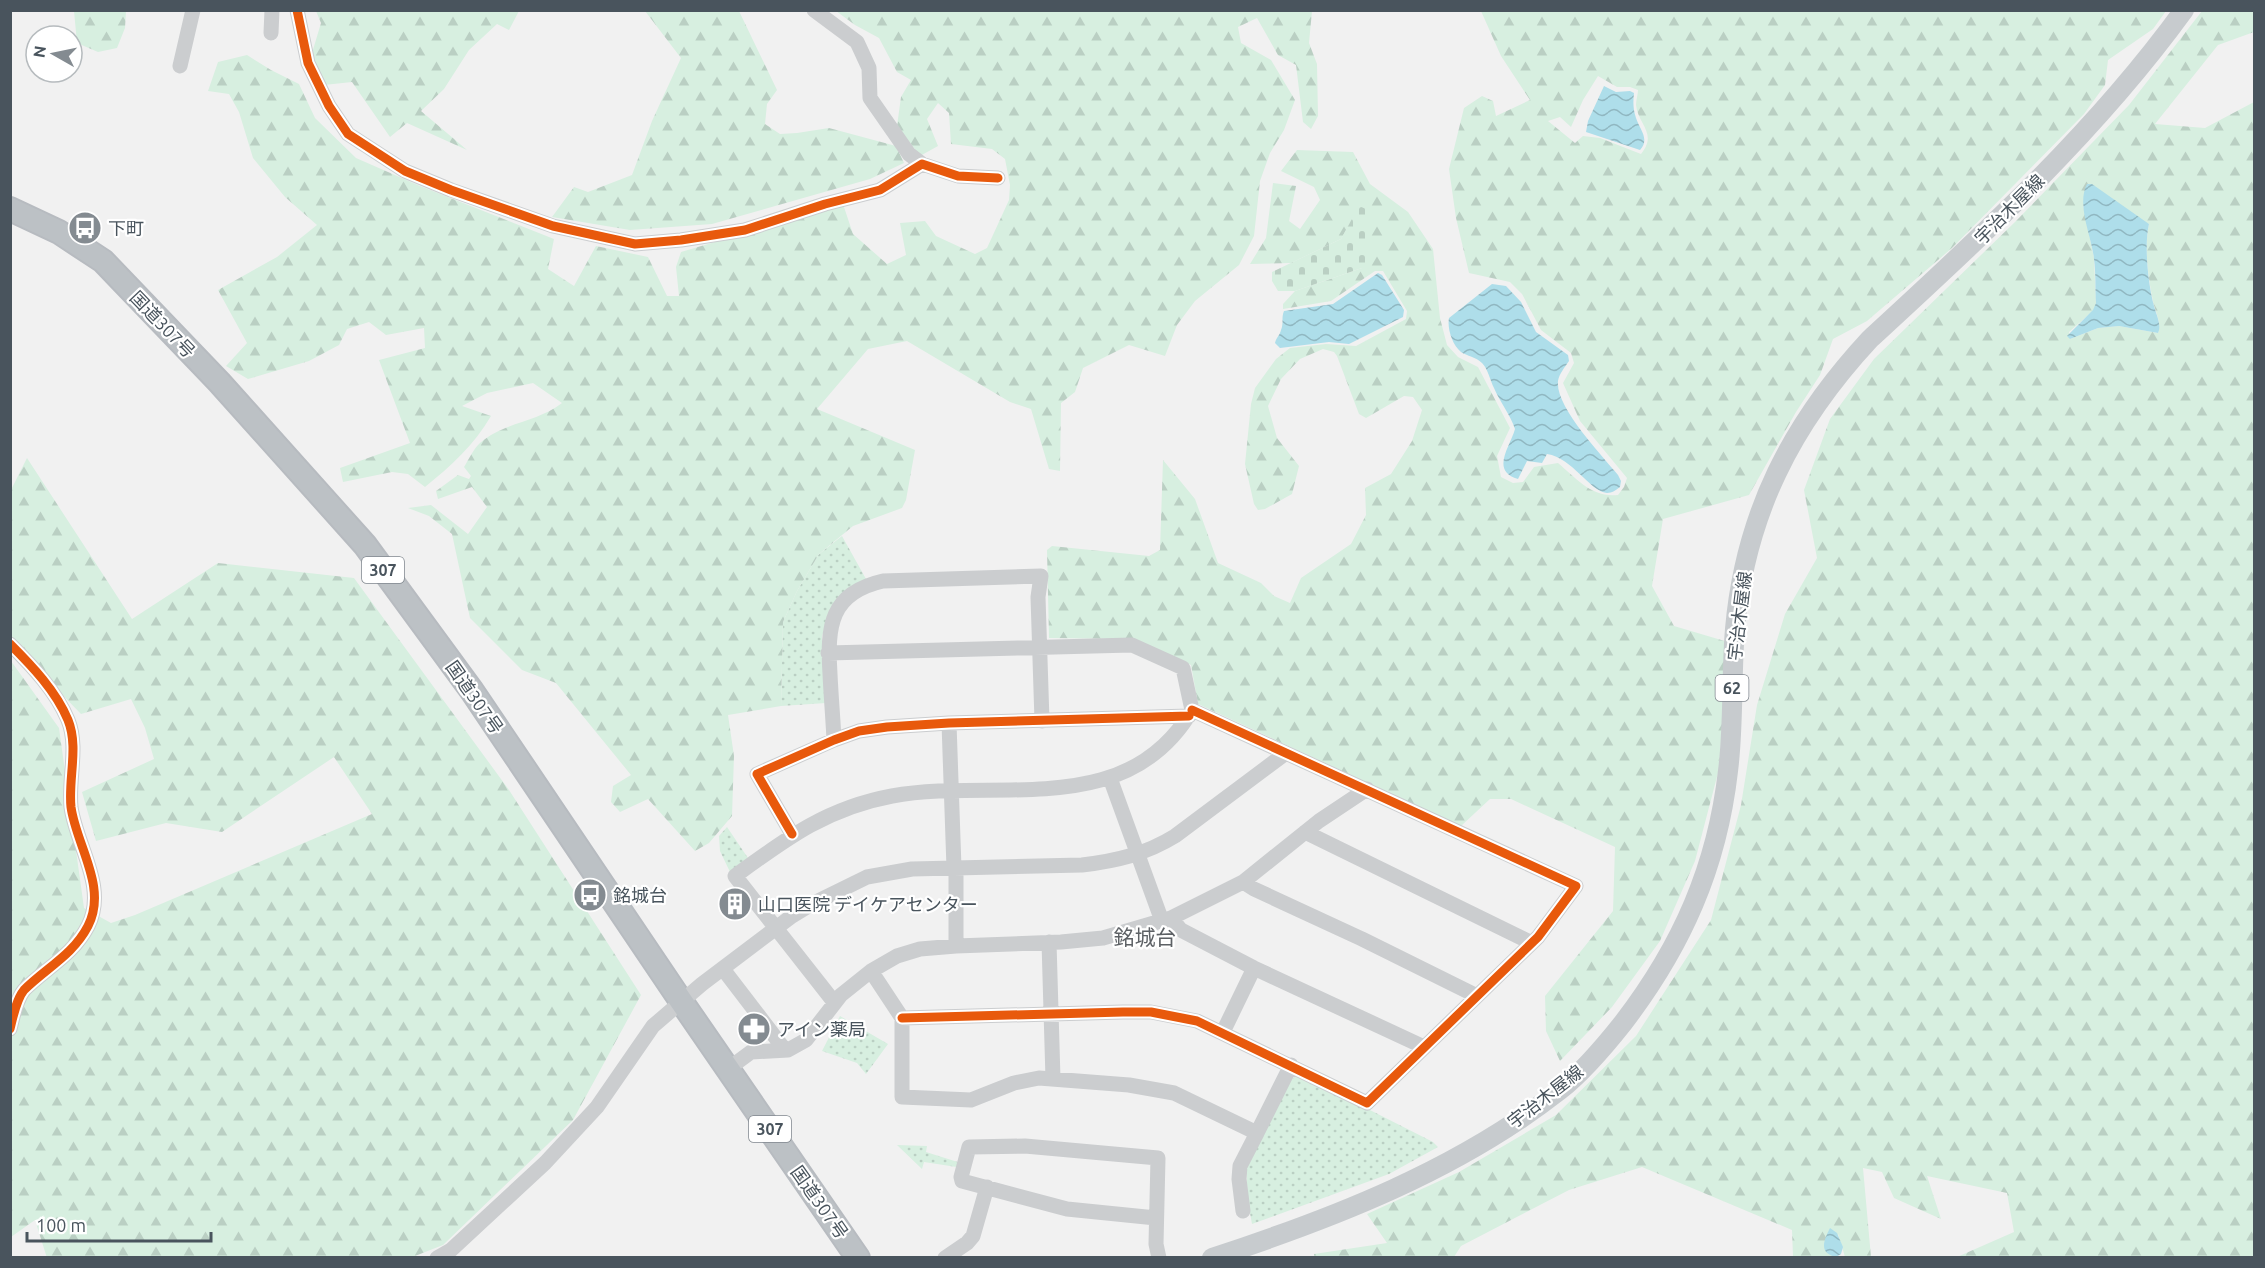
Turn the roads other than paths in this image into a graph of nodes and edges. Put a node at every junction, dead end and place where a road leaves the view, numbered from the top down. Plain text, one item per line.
1 (193, 10) edge
2 (272, 10) edge
3 (297, 10) edge
4 (814, 10) edge
5 (2184, 10) edge
6 (271, 33) dead end
7 (180, 66) dead end
8 (922, 164) junction
9 (998, 178) dead end
10 (10, 209) edge
11 (10, 644) edge
12 (1039, 648) junction
13 (828, 653) junction
14 (1190, 713) junction
15 (1042, 721) junction
16 (949, 723) junction
17 (834, 740) junction
18 (1286, 753) junction
19 (1110, 778) junction
20 (1367, 789) junction
21 (952, 791) junction
22 (1305, 832) junction
23 (792, 834) junction
24 (1139, 854) junction
25 (955, 868) junction
26 (1243, 882) junction
27 (1166, 920) junction
28 (776, 928) junction
29 (1049, 942) junction
30 (1532, 943) junction
31 (956, 946) junction
32 (1254, 968) junction
33 (723, 969) junction
34 (871, 971) junction
35 (1477, 996) junction
36 (681, 1001) junction
37 (834, 1002) junction
38 (1051, 1013) junction
39 (902, 1018) junction
40 (10, 1029) edge
41 (1223, 1032) junction
42 (1424, 1047) junction
43 (785, 1050) junction
44 (1291, 1065) junction
45 (728, 1069) junction
46 (1053, 1079) junction
47 (1257, 1133) junction
48 (987, 1187) junction
49 (1243, 1211) dead end
50 (1156, 1218) junction
51 (437, 1257) edge
52 (858, 1257) edge
53 (945, 1257) edge
54 (1159, 1257) edge
55 (1212, 1257) edge

1 - 7 street
2 - 6 street
3 - 8 street
4 - 8 street
5 - 55 main road, 宇治木屋線 / 62
8 - 9 street
10 - 36 highway, 国道307号 / 307
11 - 40 street
12 - 13 street
12 - 13 street
12 - 14 street
12 - 15 street
13 - 17 street
14 - 15 street
14 - 18 street
14 - 19 street
15 - 16 street
16 - 17 street
16 - 21 street
17 - 23 street
18 - 20 street
18 - 24 street
19 - 21 street
19 - 24 street
20 - 22 street
20 - 30 street
21 - 23 street
21 - 25 street
22 - 26 street
22 - 30 street
23 - 28 street
24 - 25 street
24 - 27 street
25 - 28 street
25 - 31 street
26 - 27 street
26 - 35 street
27 - 29 street
27 - 32 street
28 - 33 street
28 - 37 street
29 - 31 street
29 - 38 street
30 - 35 street
31 - 34 street
32 - 41 street
32 - 42 street
33 - 36 street
33 - 43 street
34 - 37 street
34 - 39 street
35 - 42 street
36 - 45 highway, 国道307号 / 307
36 - 51 street
37 - 43 street
38 - 39 street
38 - 41 street
38 - 46 street
39 - 46 street
41 - 44 street
42 - 44 street
43 - 45 street
44 - 47 street
45 - 52 highway, 国道307号 / 307
46 - 47 street
47 - 49 street
48 - 50 street
48 - 50 street
48 - 53 street
50 - 54 street

